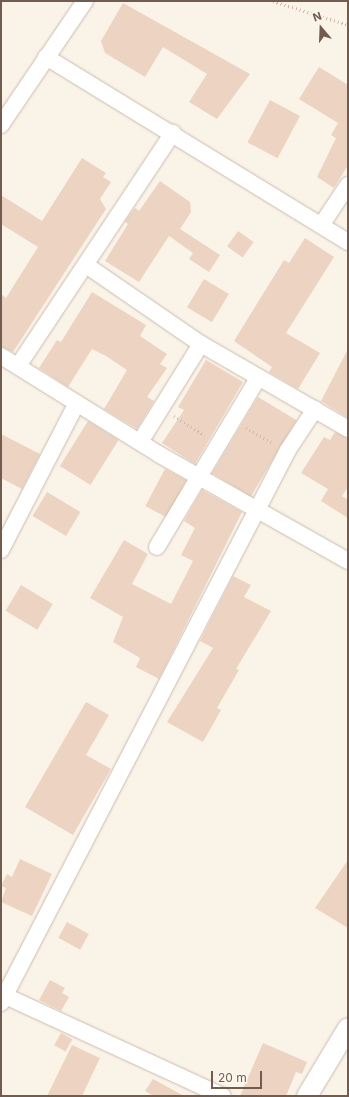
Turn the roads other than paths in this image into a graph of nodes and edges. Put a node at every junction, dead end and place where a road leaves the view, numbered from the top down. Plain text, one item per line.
1 (85, 1) edge
2 (46, 57) junction
3 (1, 125) edge
4 (174, 133) junction
5 (348, 185) edge
6 (322, 224) junction
7 (348, 242) edge
8 (86, 265) junction
9 (201, 344) junction
10 (1, 356) edge
11 (18, 366) junction
12 (258, 378) junction
13 (77, 403) junction
14 (315, 409) junction
15 (348, 429) edge
16 (140, 442) junction
17 (197, 476) junction
18 (257, 511) junction
19 (157, 547) dead end
20 (1, 550) edge
21 (348, 561) edge
22 (3, 997) edge
23 (348, 1028) edge
24 (223, 1096) edge
25 (307, 1096) edge

1 - 2 street
2 - 3 street
2 - 4 street
4 - 6 street
4 - 8 street
5 - 6 street
6 - 7 street
8 - 9 street
8 - 11 street
9 - 12 street
9 - 16 street
10 - 11 street
11 - 13 street
12 - 14 street
12 - 17 street
13 - 16 street
13 - 20 street
14 - 15 street
14 - 18 street
16 - 17 street
17 - 18 street
17 - 19 street
18 - 21 street
18 - 22 street
22 - 24 street
23 - 25 street

